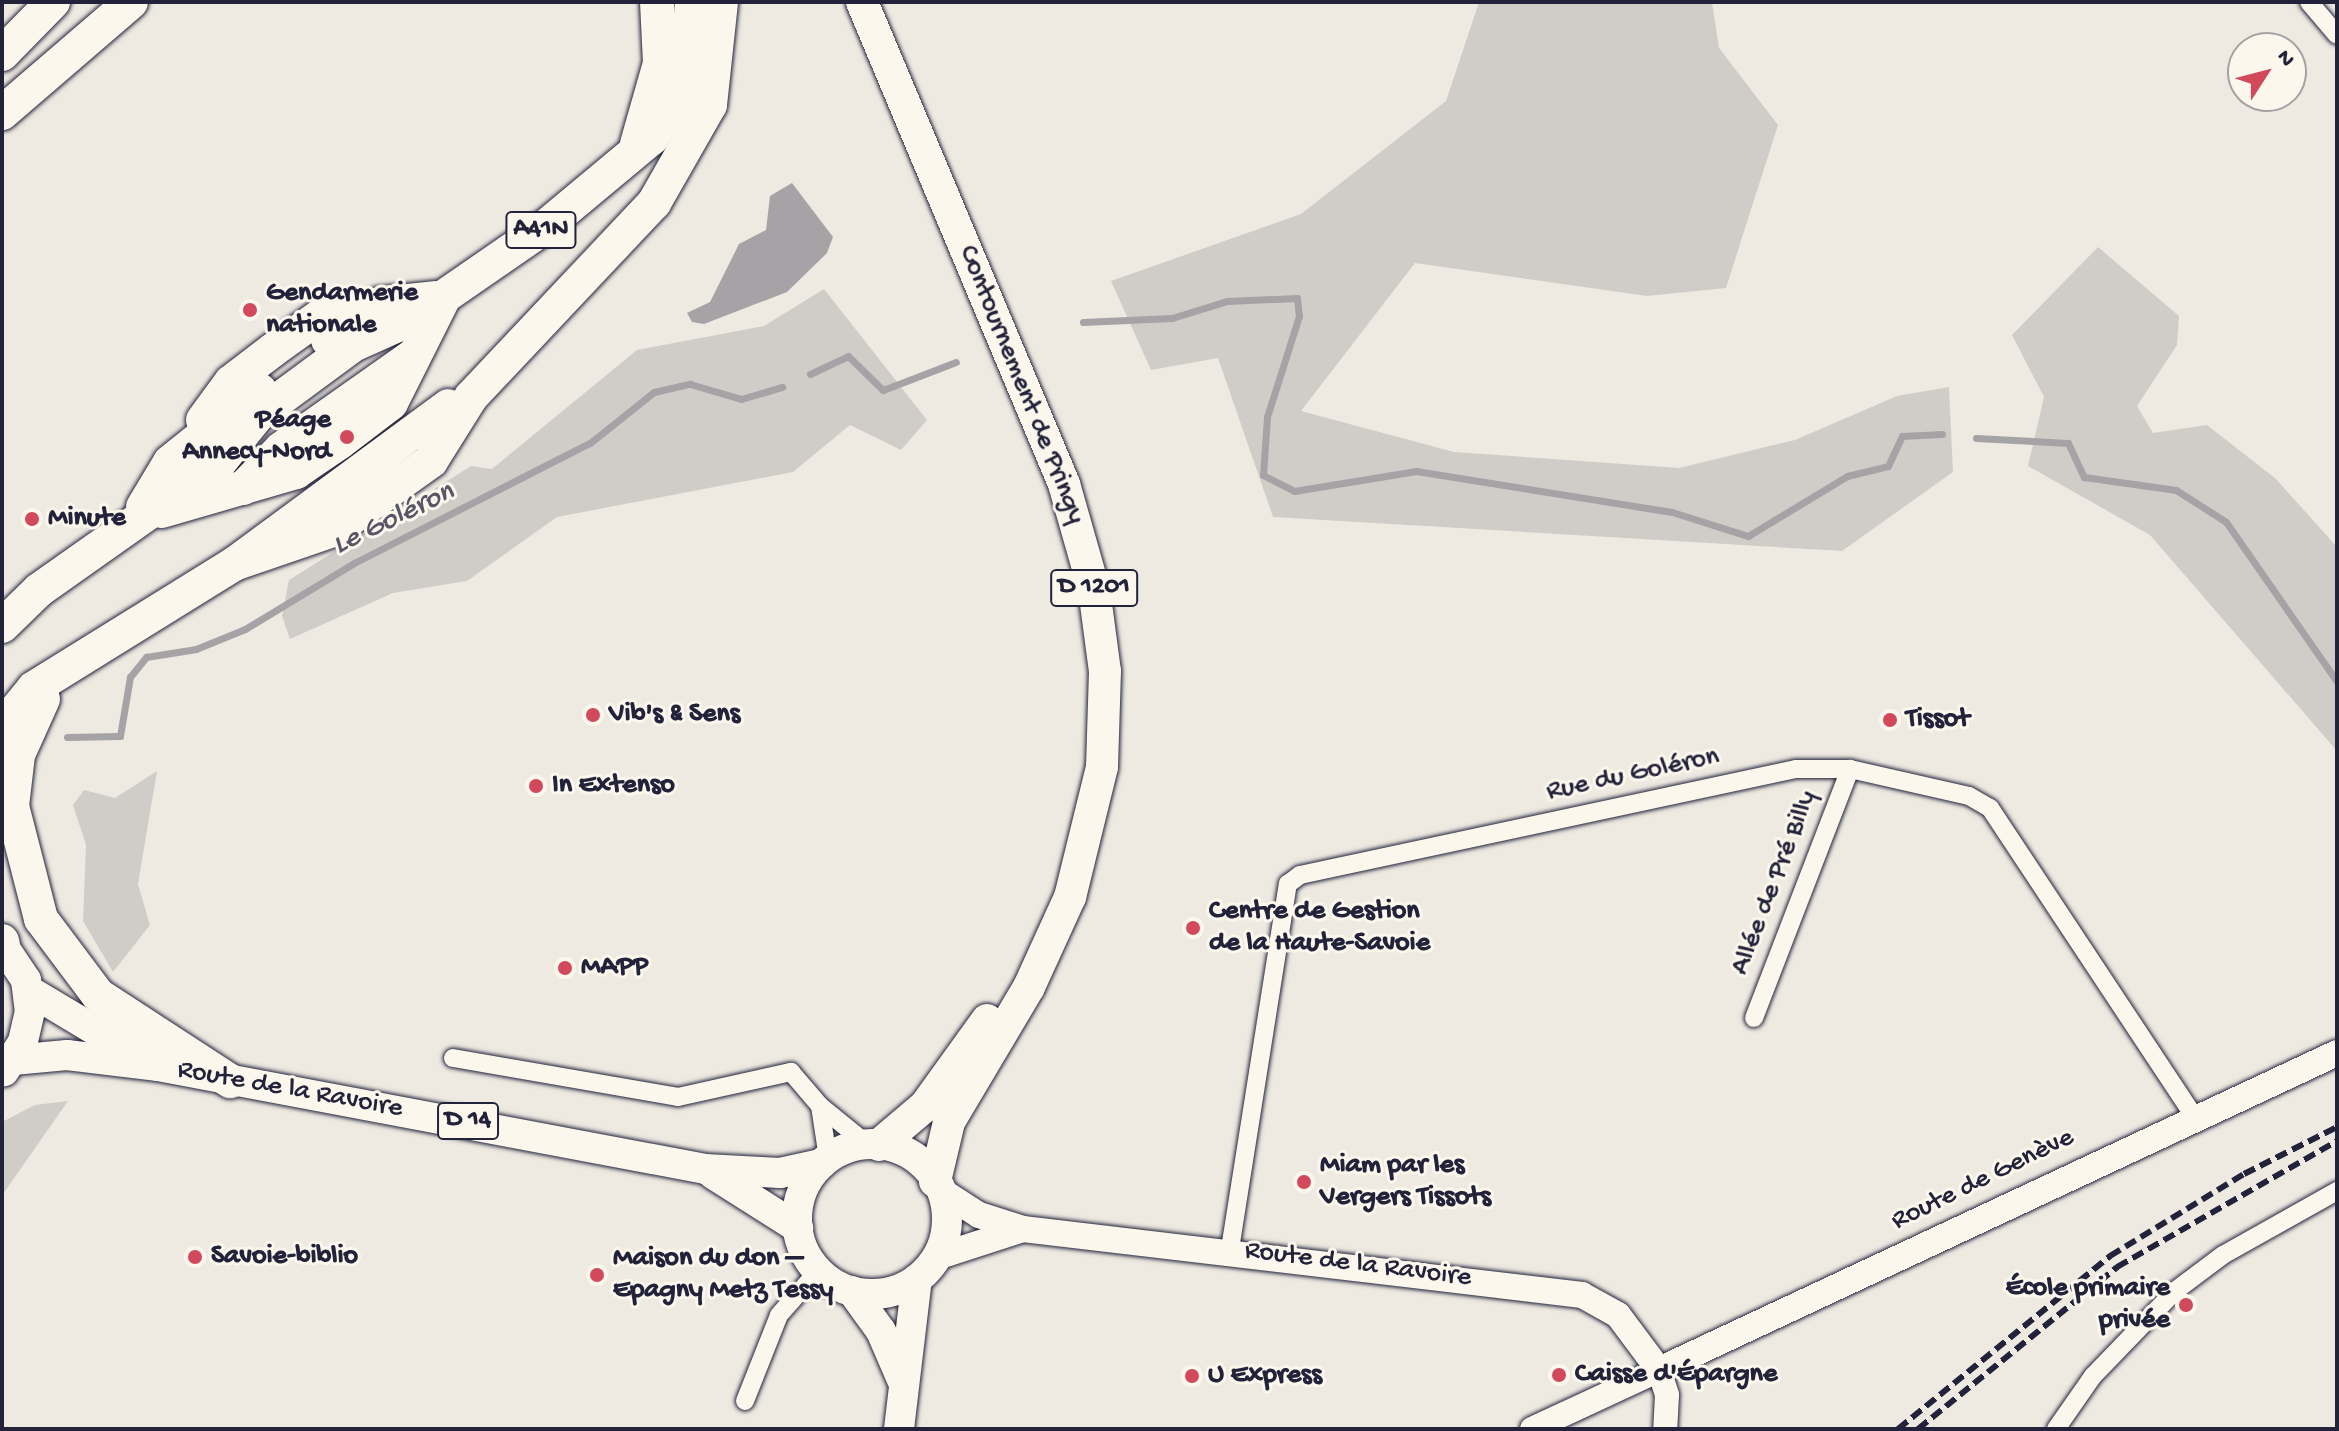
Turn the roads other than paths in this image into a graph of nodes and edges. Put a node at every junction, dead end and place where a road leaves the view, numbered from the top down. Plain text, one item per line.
1 (53, 2) edge
2 (131, 2) edge
3 (657, 2) edge
4 (692, 2) edge
5 (721, 2) edge
6 (840, 2) edge
7 (862, 2) edge
8 (2309, 2) edge
9 (2337, 35) edge
10 (2, 54) edge
11 (2, 113) edge
12 (632, 155) junction
13 (444, 297) junction
14 (137, 516) junction
15 (2, 626) edge
16 (46, 680) junction
17 (2, 727) edge
18 (1850, 769) junction
19 (2, 943) edge
20 (28, 990) junction
21 (1754, 1018) dead end
22 (2337, 1053) edge
23 (453, 1058) dead end
24 (8, 1066) edge
25 (158, 1066) junction
26 (230, 1081) junction
27 (820, 1106) junction
28 (2193, 1115) junction
29 (873, 1145) junction
30 (825, 1161) junction
31 (705, 1169) junction
32 (938, 1185) junction
33 (2337, 1191) edge
34 (798, 1228) junction
35 (1023, 1229) junction
36 (1230, 1249) junction
37 (937, 1257) junction
38 (818, 1271) junction
39 (917, 1279) junction
40 (852, 1291) junction
41 (1659, 1370) junction
42 (903, 1382) junction
43 (745, 1401) dead end
44 (899, 1429) edge
45 (1532, 1429) edge
46 (1665, 1429) edge
47 (2056, 1429) edge

1 - 10 highway
2 - 11 highway
3 - 12 highway
4 - 12 highway, A41N
5 - 16 highway
6 - 29 highway, Contournement de Pringy / D 1201
7 - 32 highway, Contournement de Pringy / D 1201
8 - 9 street
12 - 13 highway, A41N
13 - 14 highway
13 - 14 highway
13 - 14 highway
14 - 15 highway
16 - 17 highway
16 - 26 highway
18 - 21 street, Allée de Pré Billy
18 - 28 street, Rue du Goléron
18 - 36 street, Rue du Goléron
19 - 20 main road
20 - 24 main road
20 - 25 main road, Route de la Ravoire / D 14
22 - 28 main road, Route de Genève
23 - 27 street
24 - 25 main road, Route de la Ravoire / D 14
25 - 26 main road, Route de la Ravoire / D 14
26 - 31 main road, Route de la Ravoire / D 14
27 - 29 street
27 - 30 street
28 - 41 main road, Route de Genève
29 - 30 main road, Route de la Ravoire
29 - 32 main road, Route de la Ravoire
30 - 31 main road, Route de la Ravoire / D 14
30 - 34 main road
31 - 34 main road, Route de la Ravoire / D 14
32 - 35 main road, Route de la Ravoire
32 - 37 main road
33 - 47 street
34 - 38 main road
35 - 36 main road, Route de la Ravoire
35 - 37 main road, Route de la Ravoire
36 - 41 main road, Route de la Ravoire
37 - 39 main road, Route de la Ravoire
38 - 40 main road
38 - 43 street
39 - 40 main road, Route de la Ravoire
39 - 42 main road
40 - 42 main road
41 - 45 street
41 - 46 street
42 - 44 main road

